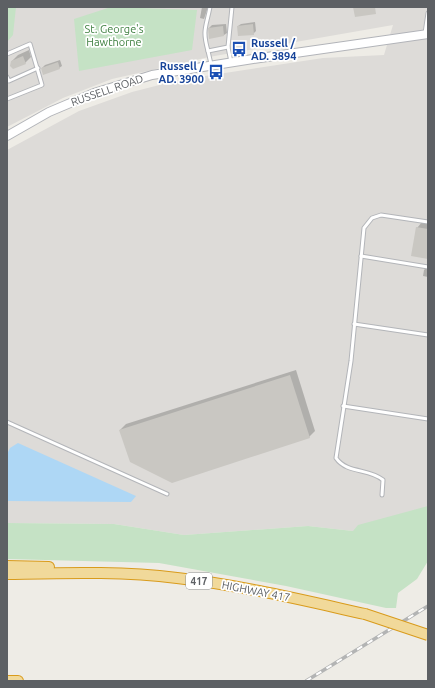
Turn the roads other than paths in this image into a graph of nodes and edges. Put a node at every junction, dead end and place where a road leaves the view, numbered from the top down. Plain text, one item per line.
1 (210, 7) edge
2 (232, 7) edge
3 (428, 13) edge
4 (426, 35) edge
5 (228, 46) junction
6 (208, 51) junction
7 (7, 54) edge
8 (231, 62) junction
9 (211, 66) junction
10 (38, 68) junction
11 (7, 77) edge
12 (7, 99) edge
13 (7, 136) edge
14 (428, 222) edge
15 (361, 256) junction
16 (428, 267) edge
17 (354, 324) junction
18 (428, 335) edge
19 (343, 406) junction
20 (428, 419) edge
21 (7, 422) edge
22 (167, 494) dead end
23 (382, 495) dead end
24 (7, 566) edge
25 (7, 574) edge
26 (134, 574) junction
27 (428, 635) edge
28 (7, 681) edge
29 (18, 681) edge

1 - 6 lane
2 - 5 lane
3 - 4 lane
4 - 8 main road, RUSSELL ROAD
5 - 6 lane
5 - 8 lane
6 - 9 lane
7 - 10 lane
8 - 9 main road, RUSSELL ROAD
9 - 13 main road, RUSSELL ROAD
10 - 11 lane
10 - 12 lane
14 - 15 lane
15 - 16 lane
15 - 17 lane
17 - 18 lane
17 - 19 lane
19 - 20 lane
19 - 23 lane
21 - 22 lane
24 - 26 highway
25 - 26 highway, HIGHWAY 417 / 417
26 - 27 highway, HIGHWAY 417 / 417, bridge
28 - 29 highway

